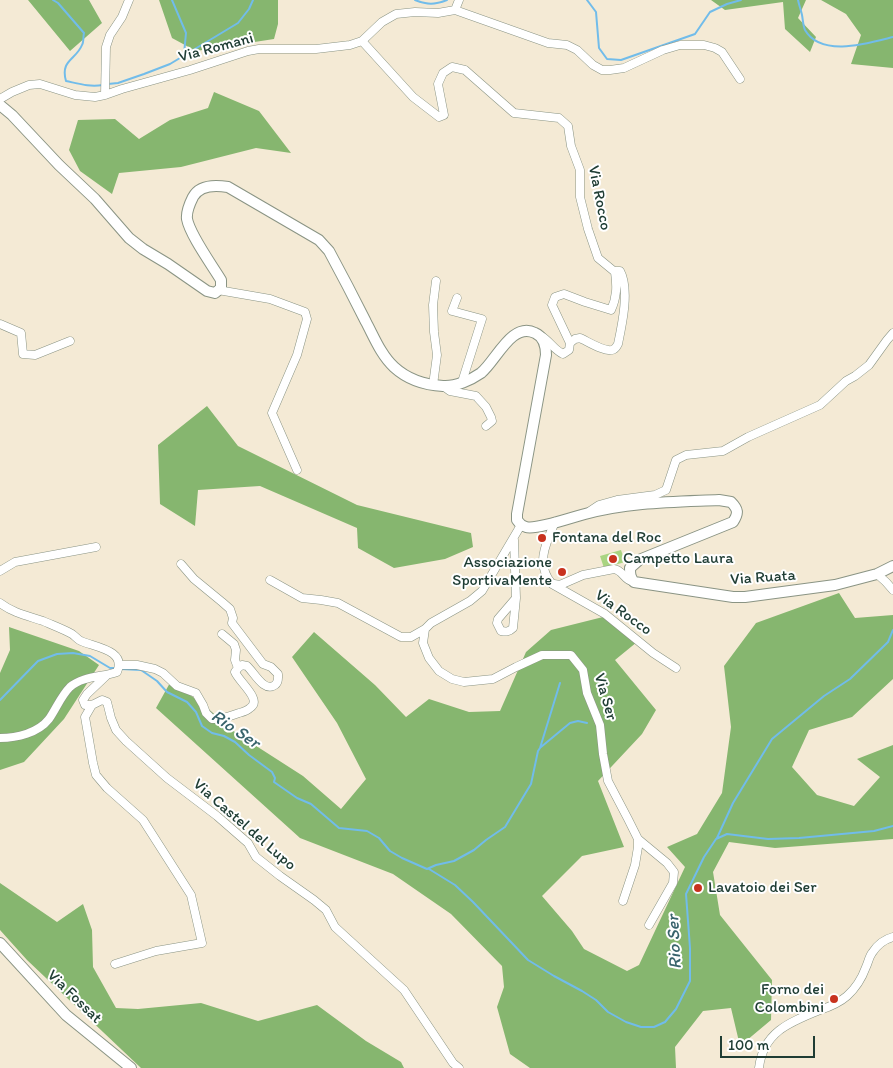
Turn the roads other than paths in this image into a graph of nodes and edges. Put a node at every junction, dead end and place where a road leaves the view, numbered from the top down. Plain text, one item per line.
1 (129, 0) edge
2 (459, 0) edge
3 (455, 10) junction
4 (362, 41) junction
5 (740, 79) dead end
6 (105, 94) junction
7 (0, 99) edge
8 (0, 105) edge
9 (614, 271) junction
10 (436, 281) dead end
11 (218, 290) junction
12 (457, 298) dead end
13 (0, 324) edge
14 (536, 333) junction
15 (893, 333) edge
16 (70, 341) dead end
17 (570, 343) junction
18 (462, 382) junction
19 (438, 385) junction
20 (486, 426) dead end
21 (296, 470) dead end
22 (586, 514) junction
23 (555, 522) junction
24 (521, 525) junction
25 (514, 538) junction
26 (96, 547) dead end
27 (181, 564) dead end
28 (893, 566) edge
29 (0, 571) edge
30 (877, 574) junction
31 (270, 580) dead end
32 (634, 582) junction
33 (552, 584) junction
34 (893, 590) edge
35 (516, 598) dead end
36 (2, 607) edge
37 (425, 629) junction
38 (222, 634) dead end
39 (119, 668) junction
40 (238, 668) junction
41 (676, 668) dead end
42 (106, 676) junction
43 (92, 705) junction
44 (0, 738) edge
45 (638, 840) junction
46 (623, 901) dead end
47 (649, 925) dead end
48 (893, 937) edge
49 (0, 943) edge
50 (115, 964) dead end
51 (131, 1068) edge
52 (459, 1068) edge
53 (759, 1068) edge

1 - 6 street
2 - 3 street
3 - 4 street
3 - 5 street
4 - 6 street, Via Romani
4 - 9 street, Via Rocco
6 - 7 street, Via Romani
8 - 11 street
9 - 17 street, Via Rocco
9 - 17 street
10 - 19 street
11 - 19 street
11 - 21 street
12 - 18 street
13 - 16 street
14 - 17 street, Via Rocco
14 - 18 street
14 - 24 street
15 - 22 street, Via Rocco
18 - 19 street
19 - 20 street
22 - 23 street, Via Rocco
22 - 32 street, Via Rocco
23 - 24 street, Via Rocco
23 - 33 street
24 - 25 street
25 - 35 street
25 - 37 street
26 - 29 street
27 - 40 street
28 - 30 street, Via Ruata
30 - 32 street, Via Ruata
30 - 34 street
31 - 37 street
32 - 33 street, Via Rocco
33 - 41 street, Via Rocco
36 - 39 street
37 - 45 street, Via Ser
38 - 40 street
39 - 40 street
39 - 42 street
42 - 43 street
42 - 44 street
43 - 50 street
43 - 52 street, Via Castel del Lupo
45 - 46 street
45 - 47 street, Via Ser
48 - 53 street
49 - 51 street, Via Fossat

